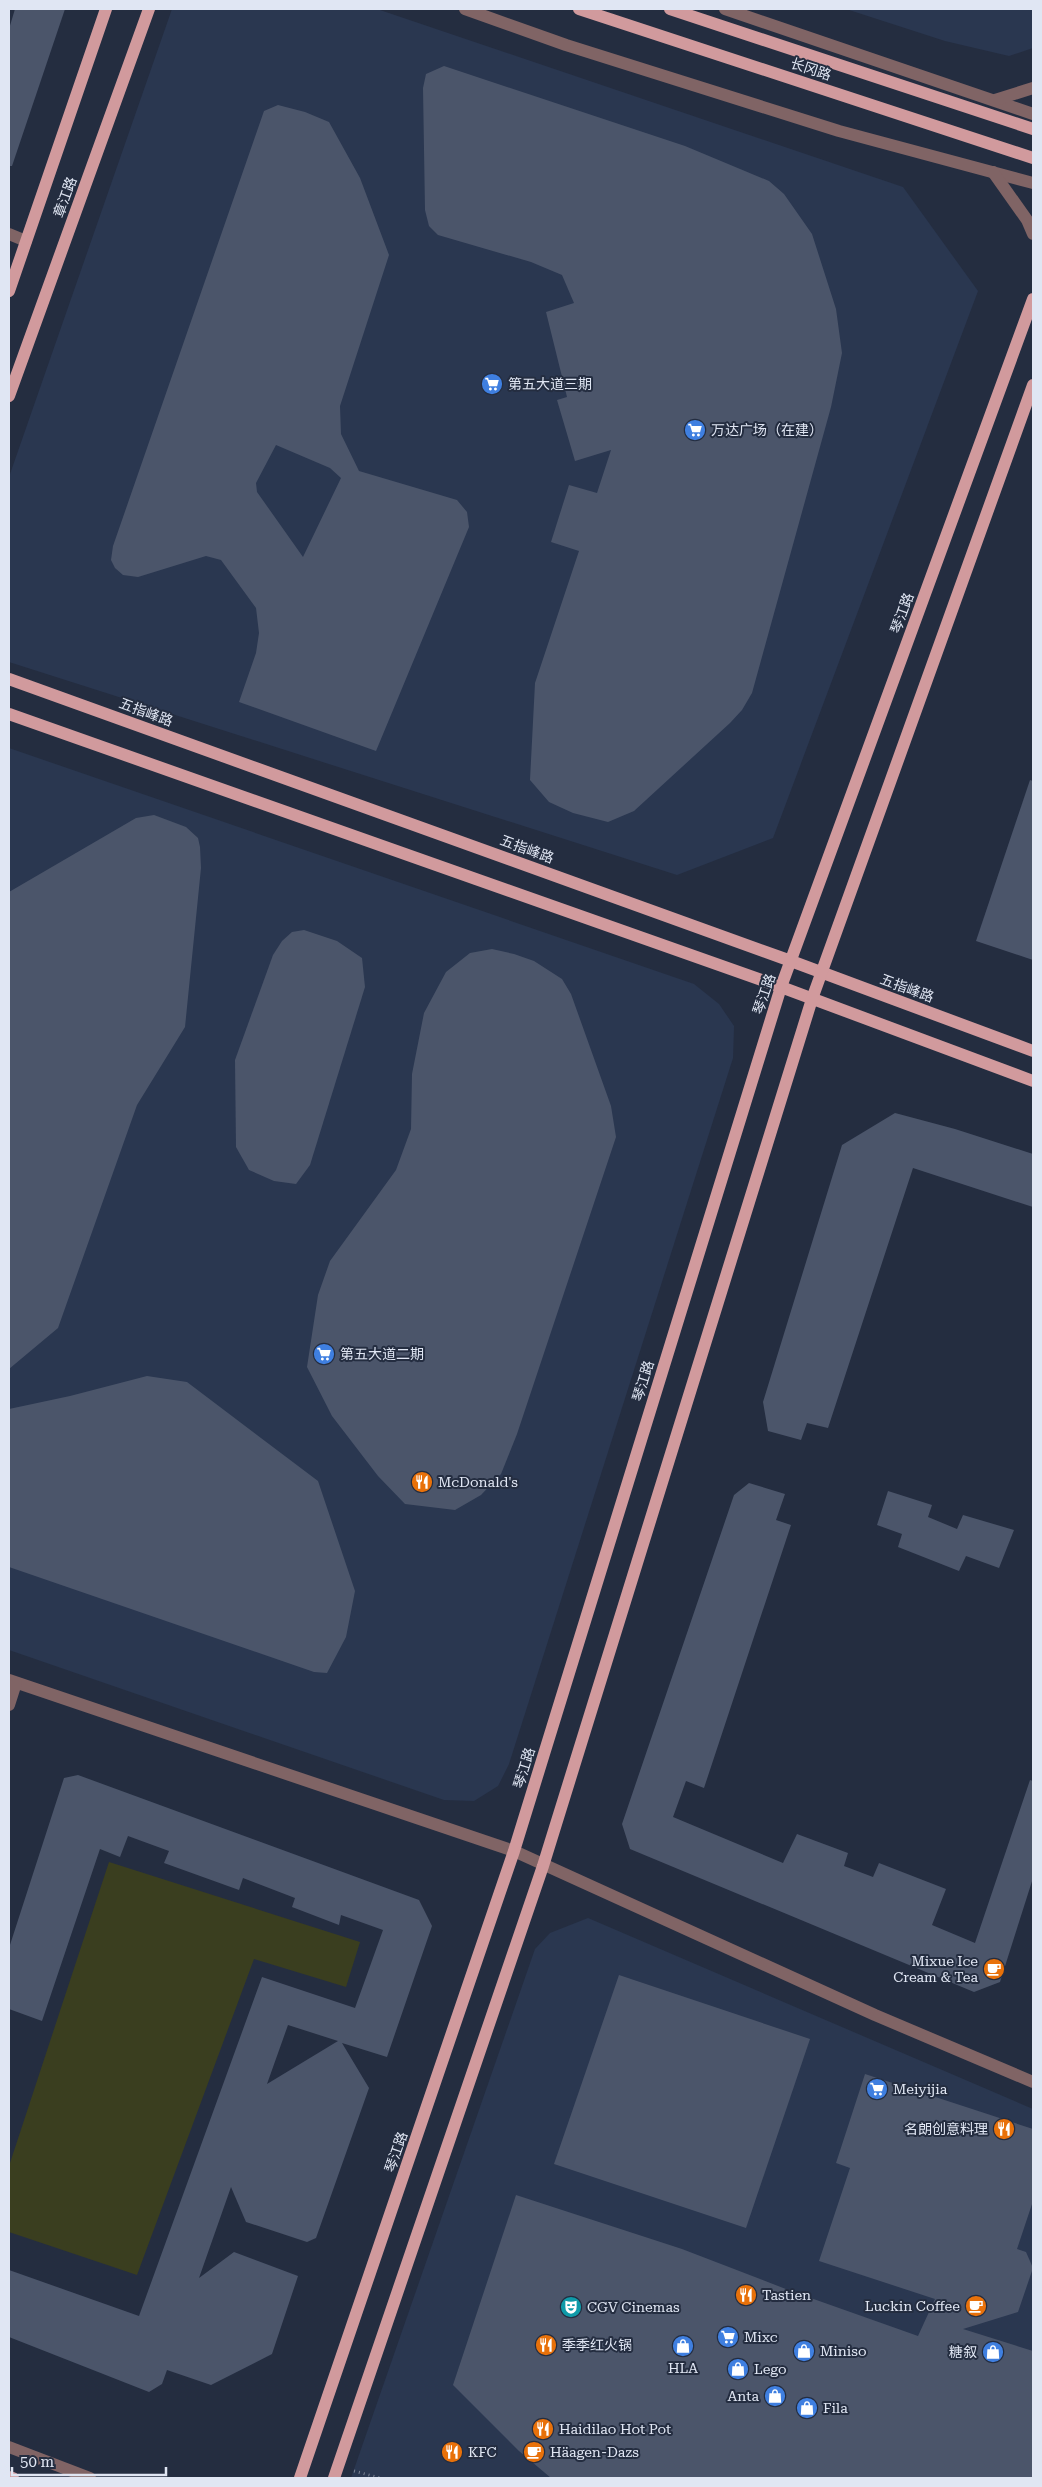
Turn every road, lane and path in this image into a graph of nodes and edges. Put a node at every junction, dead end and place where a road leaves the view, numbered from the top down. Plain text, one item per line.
1 (106, 9) edge
2 (149, 9) edge
3 (465, 9) edge
4 (578, 9) edge
5 (670, 9) edge
6 (725, 9) edge
7 (1033, 88) edge
8 (994, 100) junction
9 (1033, 114) edge
10 (1033, 129) edge
11 (1033, 158) edge
12 (993, 172) junction
13 (1033, 183) edge
14 (9, 234) edge
15 (1033, 234) edge
16 (26, 241) junction
17 (9, 291) edge
18 (1033, 299) edge
19 (1033, 385) edge
20 (9, 396) edge
21 (9, 679) edge
22 (9, 714) edge
23 (792, 960) junction
24 (822, 972) junction
25 (781, 987) junction
26 (812, 999) junction
27 (1033, 1051) edge
28 (1033, 1081) edge
29 (12, 1681) edge
30 (9, 1705) edge
31 (514, 1851) junction
32 (543, 1866) junction
33 (1033, 2082) edge
34 (9, 2446) edge
35 (354, 2471) dead end
36 (9, 2477) edge
37 (13, 2478) edge
38 (90, 2478) edge
39 (300, 2478) edge
40 (334, 2478) edge
41 (380, 2478) edge

1 - 16 main road, 章江路
2 - 20 main road, 章江路
3 - 12 street
4 - 11 main road, 长冈路
5 - 10 main road, 长冈路
6 - 8 street
7 - 8 street
8 - 9 street
12 - 13 street
12 - 15 street
14 - 16 street
16 - 17 main road, 章江路
18 - 23 main road, 琴江路
19 - 24 main road
21 - 23 main road, 五指峰路
22 - 25 main road
23 - 24 main road, 五指峰路
23 - 25 main road, 琴江路
24 - 26 main road
24 - 27 main road, 五指峰路
25 - 26 main road
25 - 31 main road, 琴江路
26 - 28 main road
26 - 32 main road
29 - 30 street
29 - 31 street
31 - 32 street
31 - 39 main road, 琴江路
32 - 33 street
32 - 40 main road
34 - 38 street
35 - 41 path
36 - 37 main road

